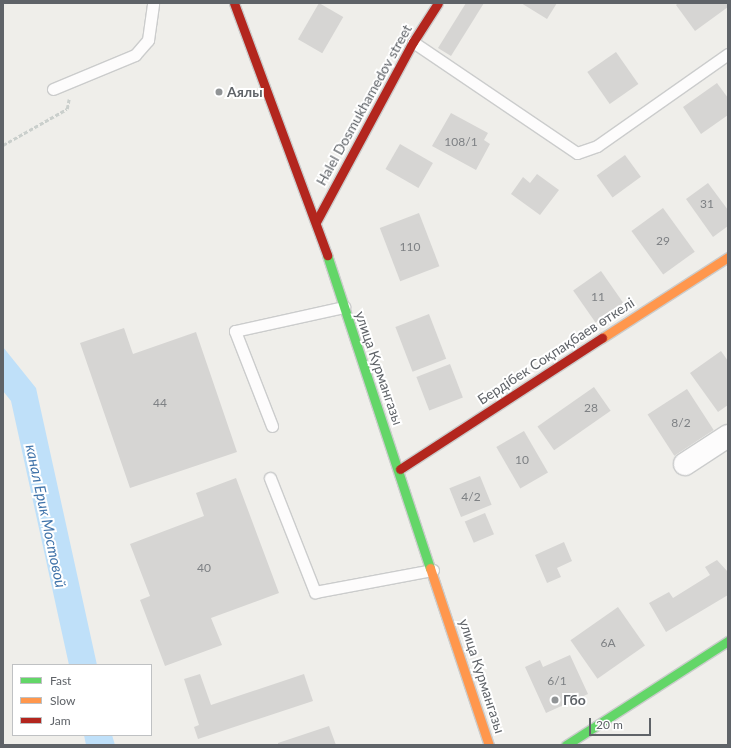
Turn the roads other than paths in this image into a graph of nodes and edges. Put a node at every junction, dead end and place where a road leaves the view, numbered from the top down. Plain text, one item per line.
1 (153, 3) edge
2 (234, 3) edge
3 (438, 3) edge
4 (413, 42) junction
5 (728, 54) edge
6 (53, 89) dead end
7 (316, 222) junction
8 (728, 257) edge
9 (344, 307) junction
10 (272, 426) dead end
11 (728, 436) edge
12 (685, 464) dead end
13 (400, 470) junction
14 (270, 478) dead end
15 (433, 570) junction
16 (728, 641) edge
17 (489, 745) edge
18 (566, 745) edge

1 - 6 lane
2 - 7 street, улица Курмангазы
3 - 4 street, Halel Dosmukhamedov street
4 - 5 lane
4 - 7 street, Halel Dosmukhamedov street
7 - 9 street, улица Курмангазы
8 - 13 street, Бердібек Соқпақбаев өткелі
9 - 10 lane
9 - 13 street, улица Курмангазы
11 - 12 street
13 - 15 street, улица Курмангазы
14 - 15 lane
15 - 17 street, улица Курмангазы
16 - 18 street

